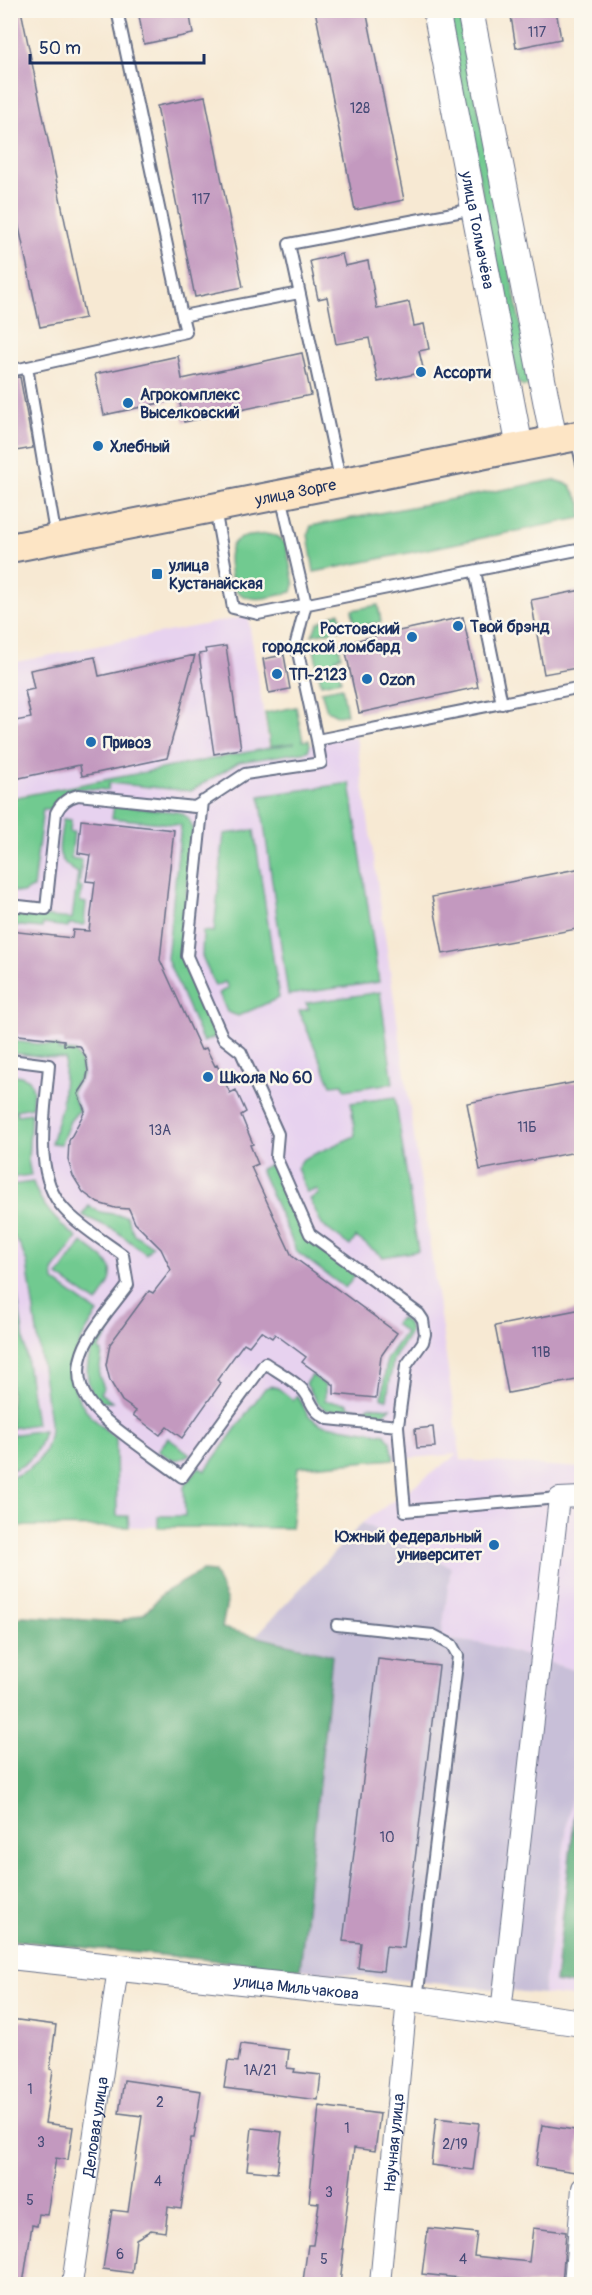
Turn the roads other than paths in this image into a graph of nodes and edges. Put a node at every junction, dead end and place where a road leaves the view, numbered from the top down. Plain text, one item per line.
1 (117, 10) edge
2 (436, 10) edge
3 (471, 10) edge
4 (474, 209) junction
5 (299, 293) junction
6 (182, 316) junction
7 (27, 367) junction
8 (10, 371) edge
9 (570, 437) edge
10 (520, 448) junction
11 (582, 464) edge
12 (341, 483) junction
13 (281, 495) junction
14 (214, 508) junction
15 (57, 539) junction
16 (10, 548) edge
17 (582, 549) edge
18 (475, 571) junction
19 (306, 604) junction
20 (582, 687) edge
21 (502, 704) junction
22 (317, 740) junction
23 (203, 801) junction
24 (10, 905) edge
25 (10, 1060) edge
26 (398, 1426) junction
27 (582, 1497) edge
28 (559, 1498) junction
29 (337, 1626) dead end
30 (10, 1956) edge
31 (118, 1968) junction
32 (412, 2000) junction
33 (501, 2012) junction
34 (582, 2023) edge
35 (582, 2188) edge
36 (72, 2284) edge
37 (380, 2284) edge
38 (574, 2284) edge

1 - 6 lane
2 - 4 street, улица Толмачёва
3 - 9 street, улица Толмачёва
4 - 5 lane
4 - 10 street, улица Толмачёва
5 - 6 lane
5 - 12 lane
6 - 7 lane
7 - 8 lane
7 - 15 lane
9 - 10 main road, улица Зорге
9 - 11 lane
10 - 12 main road, улица Зорге
12 - 13 main road, улица Зорге
13 - 14 main road, улица Зорге
13 - 19 lane
14 - 15 main road, улица Зорге
14 - 19 lane
15 - 16 main road, улица Зорге
17 - 18 lane
18 - 19 lane
18 - 21 lane
19 - 22 lane
20 - 21 lane
21 - 22 lane
22 - 23 lane
23 - 24 lane
23 - 26 lane
25 - 26 lane
26 - 28 lane
27 - 28 street
28 - 33 street
29 - 32 lane
30 - 31 street, улица Мильчакова
31 - 32 street, улица Мильчакова
31 - 36 street, Деловая улица
32 - 33 street, улица Мильчакова
32 - 37 street, Научная улица
33 - 34 street, улица Мильчакова
35 - 38 street

